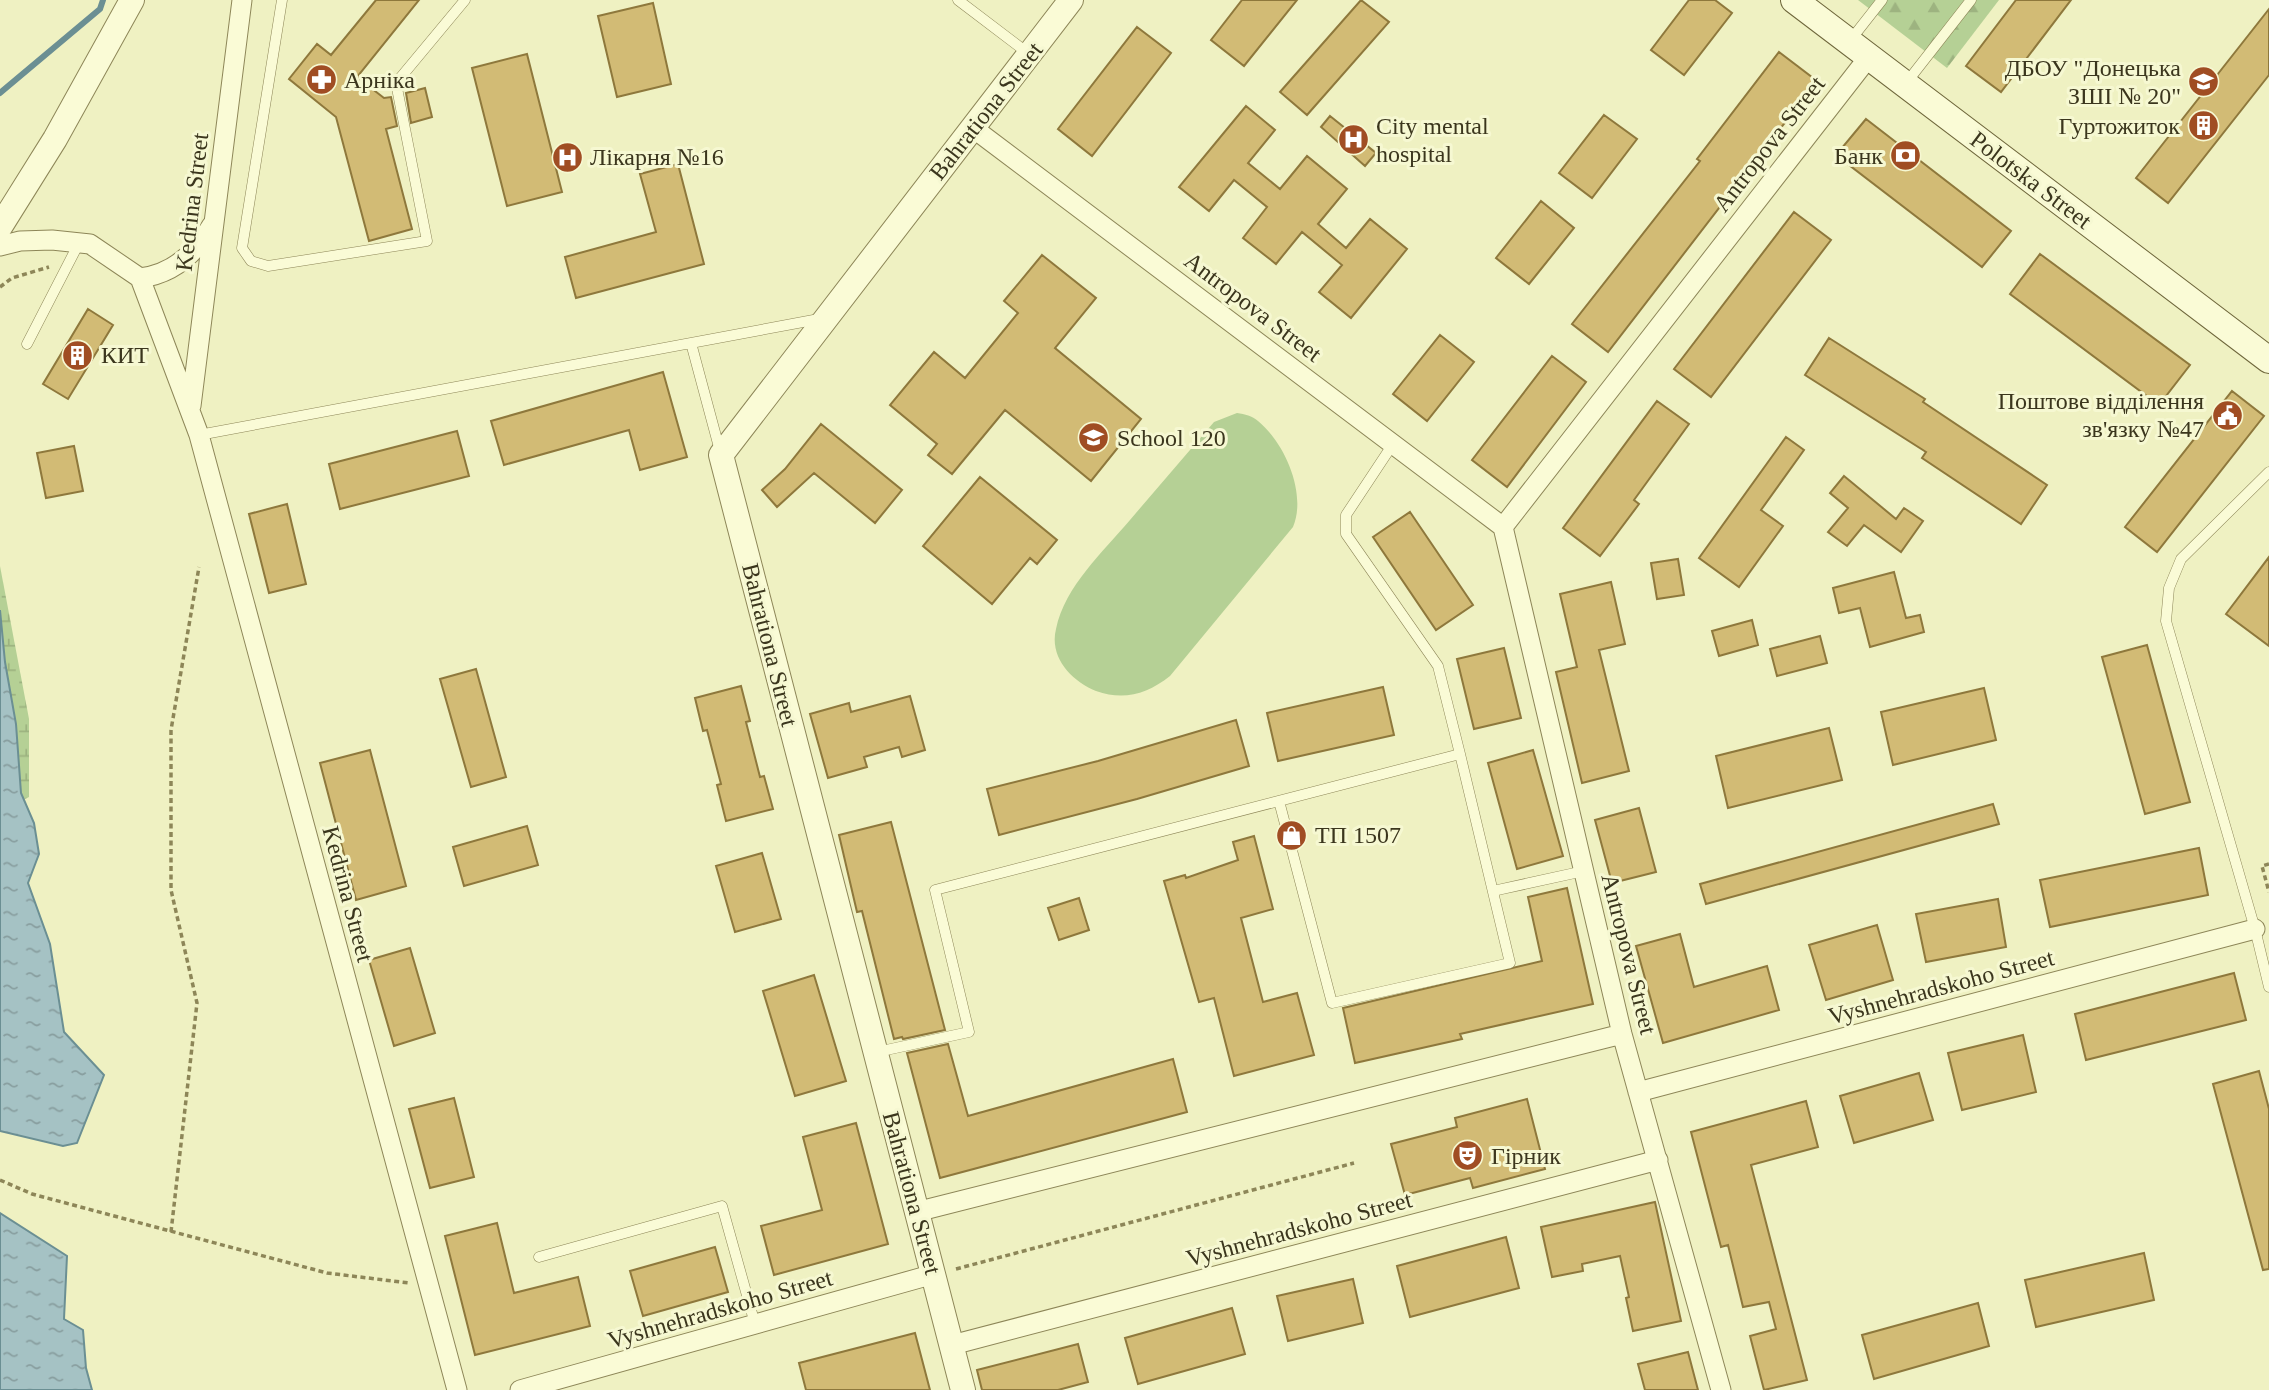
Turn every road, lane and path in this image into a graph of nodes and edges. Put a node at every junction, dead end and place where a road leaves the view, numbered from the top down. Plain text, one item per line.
1 (132, 0) edge
2 (242, 0) edge
3 (282, 0) edge
4 (465, 0) edge
5 (958, 0) edge
6 (1071, 0) edge
7 (1794, 0) edge
8 (1882, 0) edge
9 (1971, 0) edge
10 (1858, 50) junction
11 (1029, 54) junction
12 (1905, 85) junction
13 (973, 128) junction
14 (214, 221) junction
15 (0, 227) edge
16 (79, 243) junction
17 (0, 247) edge
18 (69, 264) junction
19 (140, 278) junction
20 (0, 286) edge
21 (826, 318) junction
22 (691, 343) junction
23 (27, 344) dead end
24 (2269, 360) edge
25 (190, 411) junction
26 (199, 435) junction
27 (1393, 444) junction
28 (721, 455) junction
29 (2269, 472) edge
30 (1503, 527) junction
31 (199, 568) dead end
32 (1460, 754) junction
33 (1279, 801) junction
34 (2269, 864) edge
35 (1584, 871) junction
36 (1493, 891) junction
37 (2269, 892) edge
38 (2255, 929) junction
39 (2269, 987) edge
40 (1622, 1034) junction
41 (875, 1053) junction
42 (1638, 1092) junction
43 (1658, 1160) junction
44 (1354, 1163) dead end
45 (0, 1180) edge
46 (916, 1212) junction
47 (171, 1232) junction
48 (538, 1258) dead end
49 (934, 1275) junction
50 (429, 1285) junction
51 (755, 1324) junction
52 (952, 1345) junction
53 (457, 1390) edge
54 (520, 1390) edge
55 (963, 1390) edge
56 (1721, 1390) edge

1 - 15 street
2 - 14 street, Kedrina Street
3 - 4 lane
5 - 11 lane
6 - 11 street, Bahrationa Street
7 - 10 main road, Polotska Street
8 - 10 lane
9 - 12 lane
10 - 12 main road, Polotska Street
10 - 30 street, Antropova Street
11 - 13 street, Bahrationa Street
12 - 24 main road, Polotska Street
13 - 21 street, Bahrationa Street
13 - 27 street, Antropova Street
14 - 19 street
14 - 25 street, Kedrina Street
16 - 17 street, Kedrina Street
16 - 18 lane
16 - 19 street, Kedrina Street
18 - 20 path
18 - 23 lane
19 - 25 street, Kedrina Street
21 - 22 lane
21 - 28 street, Bahrationa Street
22 - 26 lane
22 - 28 lane
25 - 26 street, Kedrina Street
26 - 50 street, Kedrina Street
27 - 30 street, Antropova Street
27 - 32 lane
28 - 41 street, Bahrationa Street
29 - 38 lane
30 - 35 street, Antropova Street
31 - 47 path
32 - 33 lane
32 - 36 lane
33 - 36 lane
33 - 41 lane
34 - 37 path
35 - 36 lane
35 - 40 street, Antropova Street
38 - 39 lane
38 - 42 street, Vyshnehradskoho Street
40 - 42 street, Antropova Street
40 - 46 street
41 - 46 street, Bahrationa Street
42 - 43 street, Antropova Street
43 - 52 street, Vyshnehradskoho Street
43 - 56 street, Antropova Street
44 - 49 path
45 - 47 path
46 - 49 street, Bahrationa Street
47 - 50 path
48 - 51 lane
49 - 51 street, Vyshnehradskoho Street
49 - 52 street, Bahrationa Street
50 - 53 street, Kedrina Street
51 - 54 street, Vyshnehradskoho Street
52 - 55 street, Bahrationa Street

